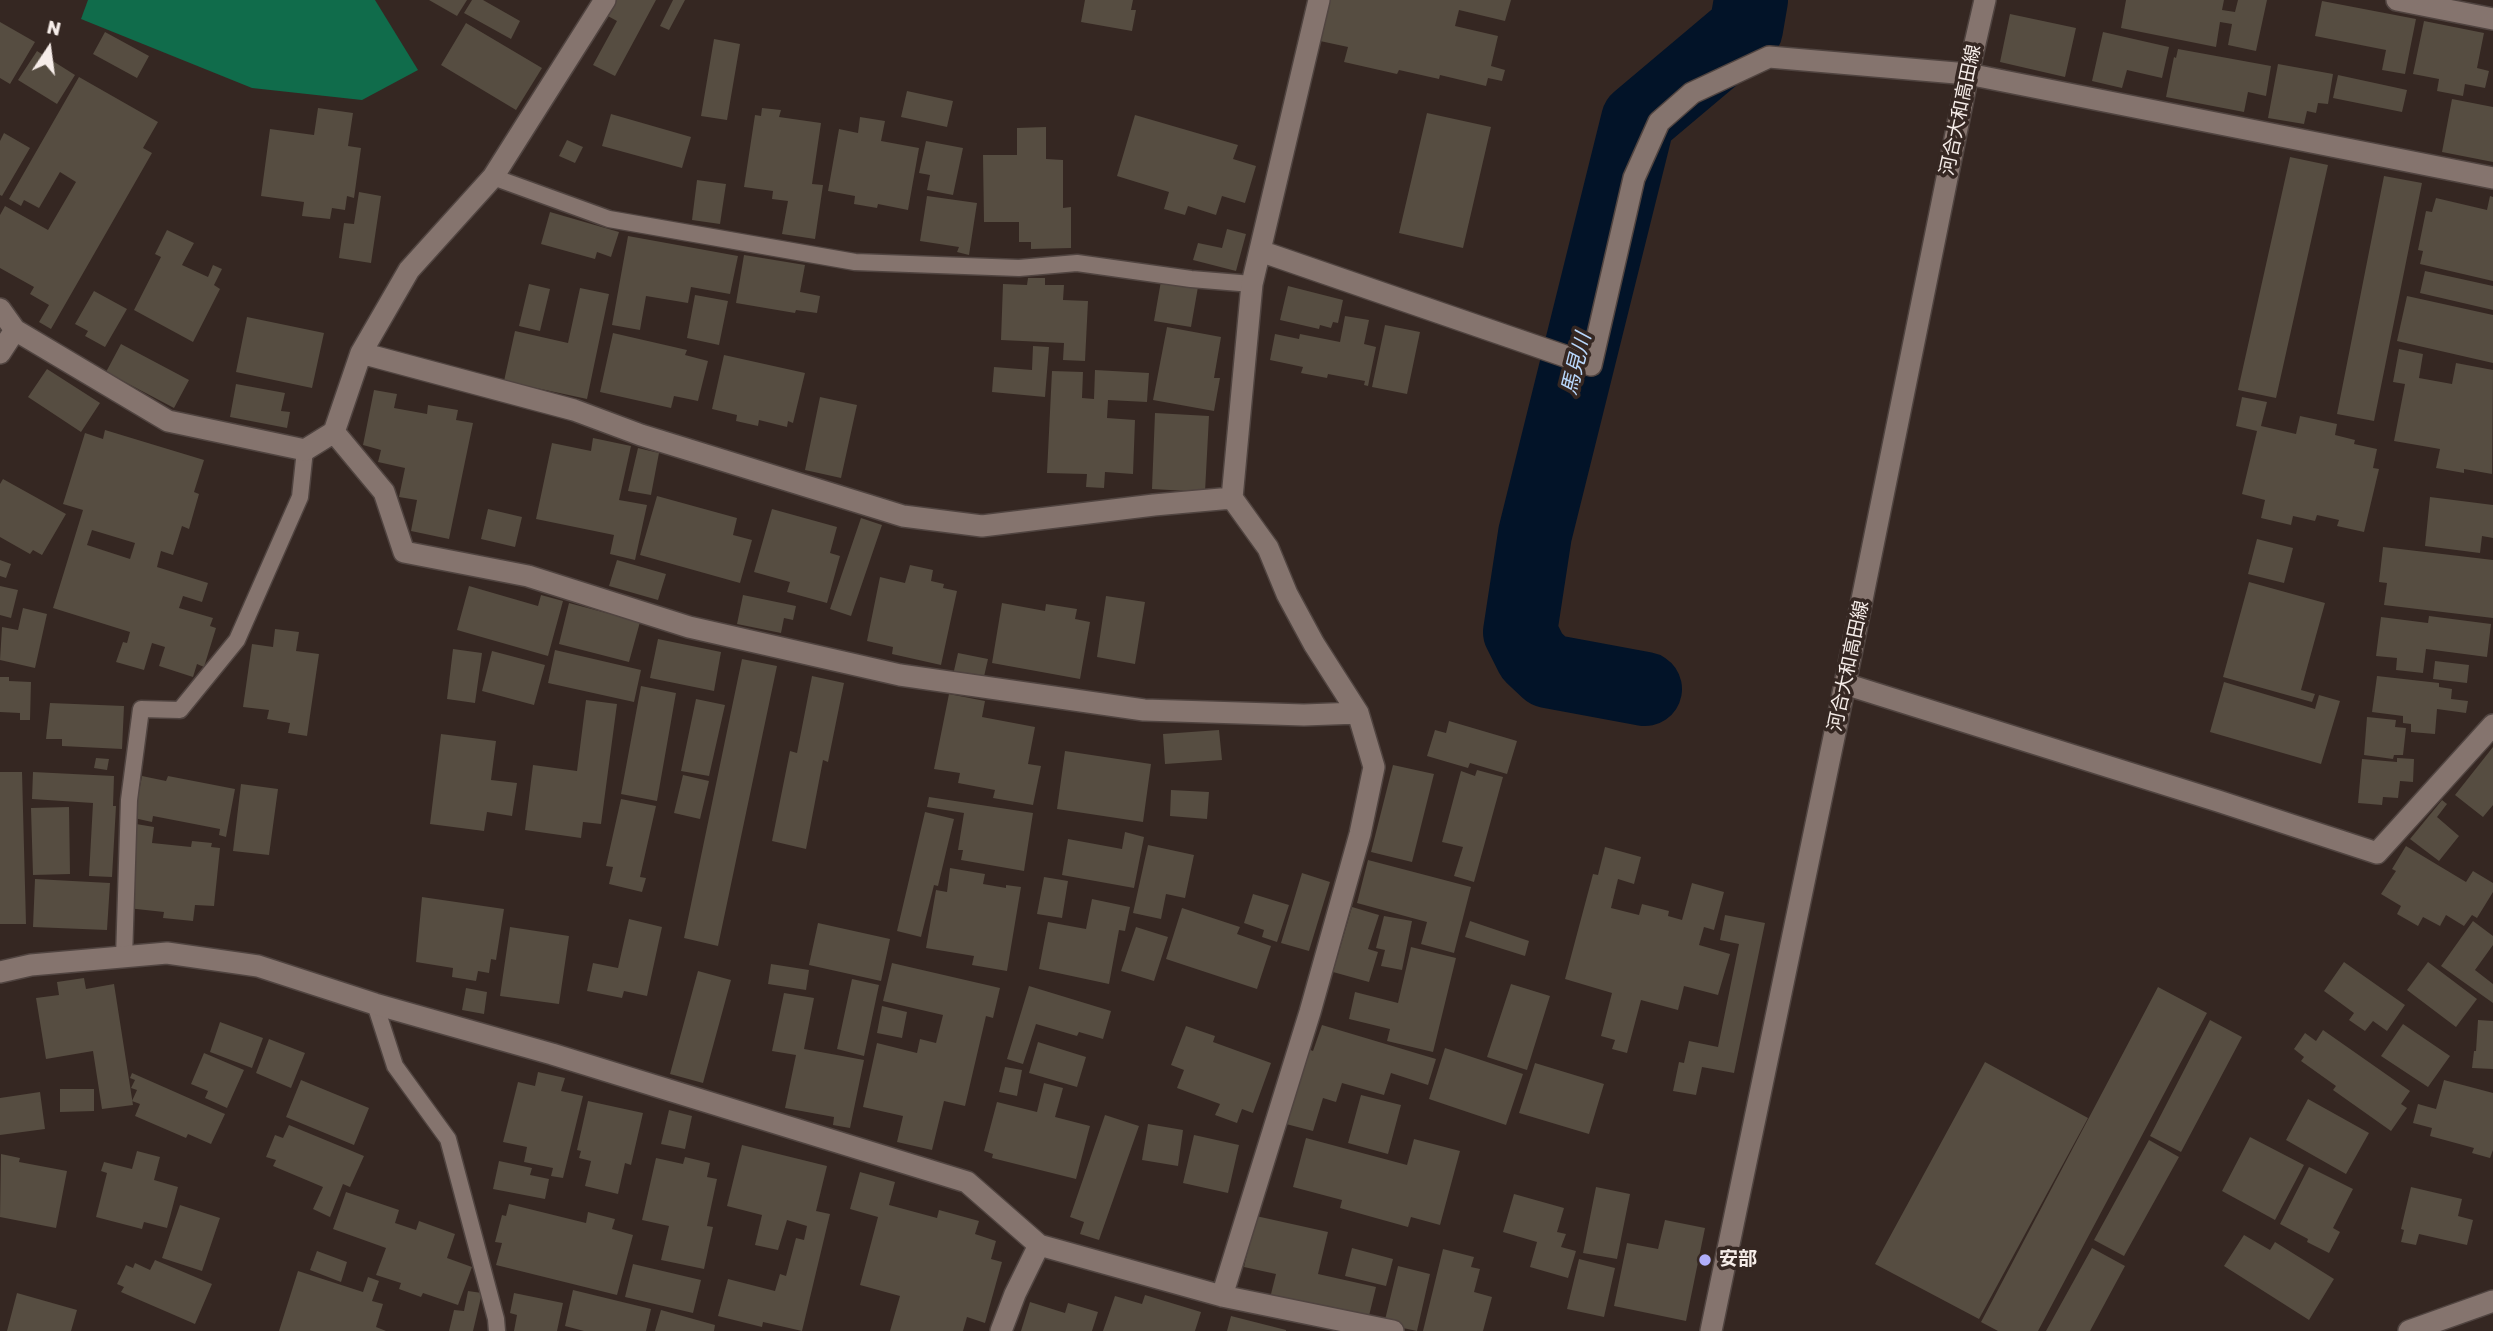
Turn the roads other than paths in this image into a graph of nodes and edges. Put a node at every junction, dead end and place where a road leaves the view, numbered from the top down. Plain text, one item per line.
1 (605, 0) edge
2 (1319, 0) edge
3 (1985, 0) edge
4 (2397, 0) edge
5 (2493, 19) edge
6 (1968, 74) junction
7 (493, 177) junction
8 (2493, 177) edge
9 (1260, 251) junction
10 (1252, 285) junction
11 (0, 309) edge
12 (15, 330) junction
13 (0, 353) edge
14 (361, 353) junction
15 (334, 432) junction
16 (305, 450) junction
17 (1232, 498) junction
18 (1845, 684) junction
19 (1358, 713) junction
20 (2493, 725) edge
21 (124, 958) junction
22 (0, 972) edge
23 (375, 1004) junction
24 (1039, 1245) junction
25 (1222, 1296) junction
26 (2493, 1301) edge
27 (497, 1331) edge
28 (1001, 1331) edge
29 (1393, 1331) edge
30 (1711, 1331) edge
31 (2409, 1331) edge

1 - 7 street
2 - 9 street
3 - 6 street, 河合大和高田線
4 - 5 street
6 - 8 street
6 - 9 street
6 - 18 street, 河合大和高田線
7 - 10 lane
7 - 14 street
9 - 10 street
10 - 17 street
11 - 12 street
12 - 13 street
12 - 16 street
14 - 15 street
14 - 17 street
15 - 16 street
15 - 19 street
16 - 21 lane
17 - 19 street
18 - 20 street
18 - 30 street, 河合大和高田線
19 - 25 street
21 - 22 street
21 - 23 street
23 - 24 street
23 - 27 lane
24 - 25 street
24 - 28 street
25 - 29 street
26 - 31 street

